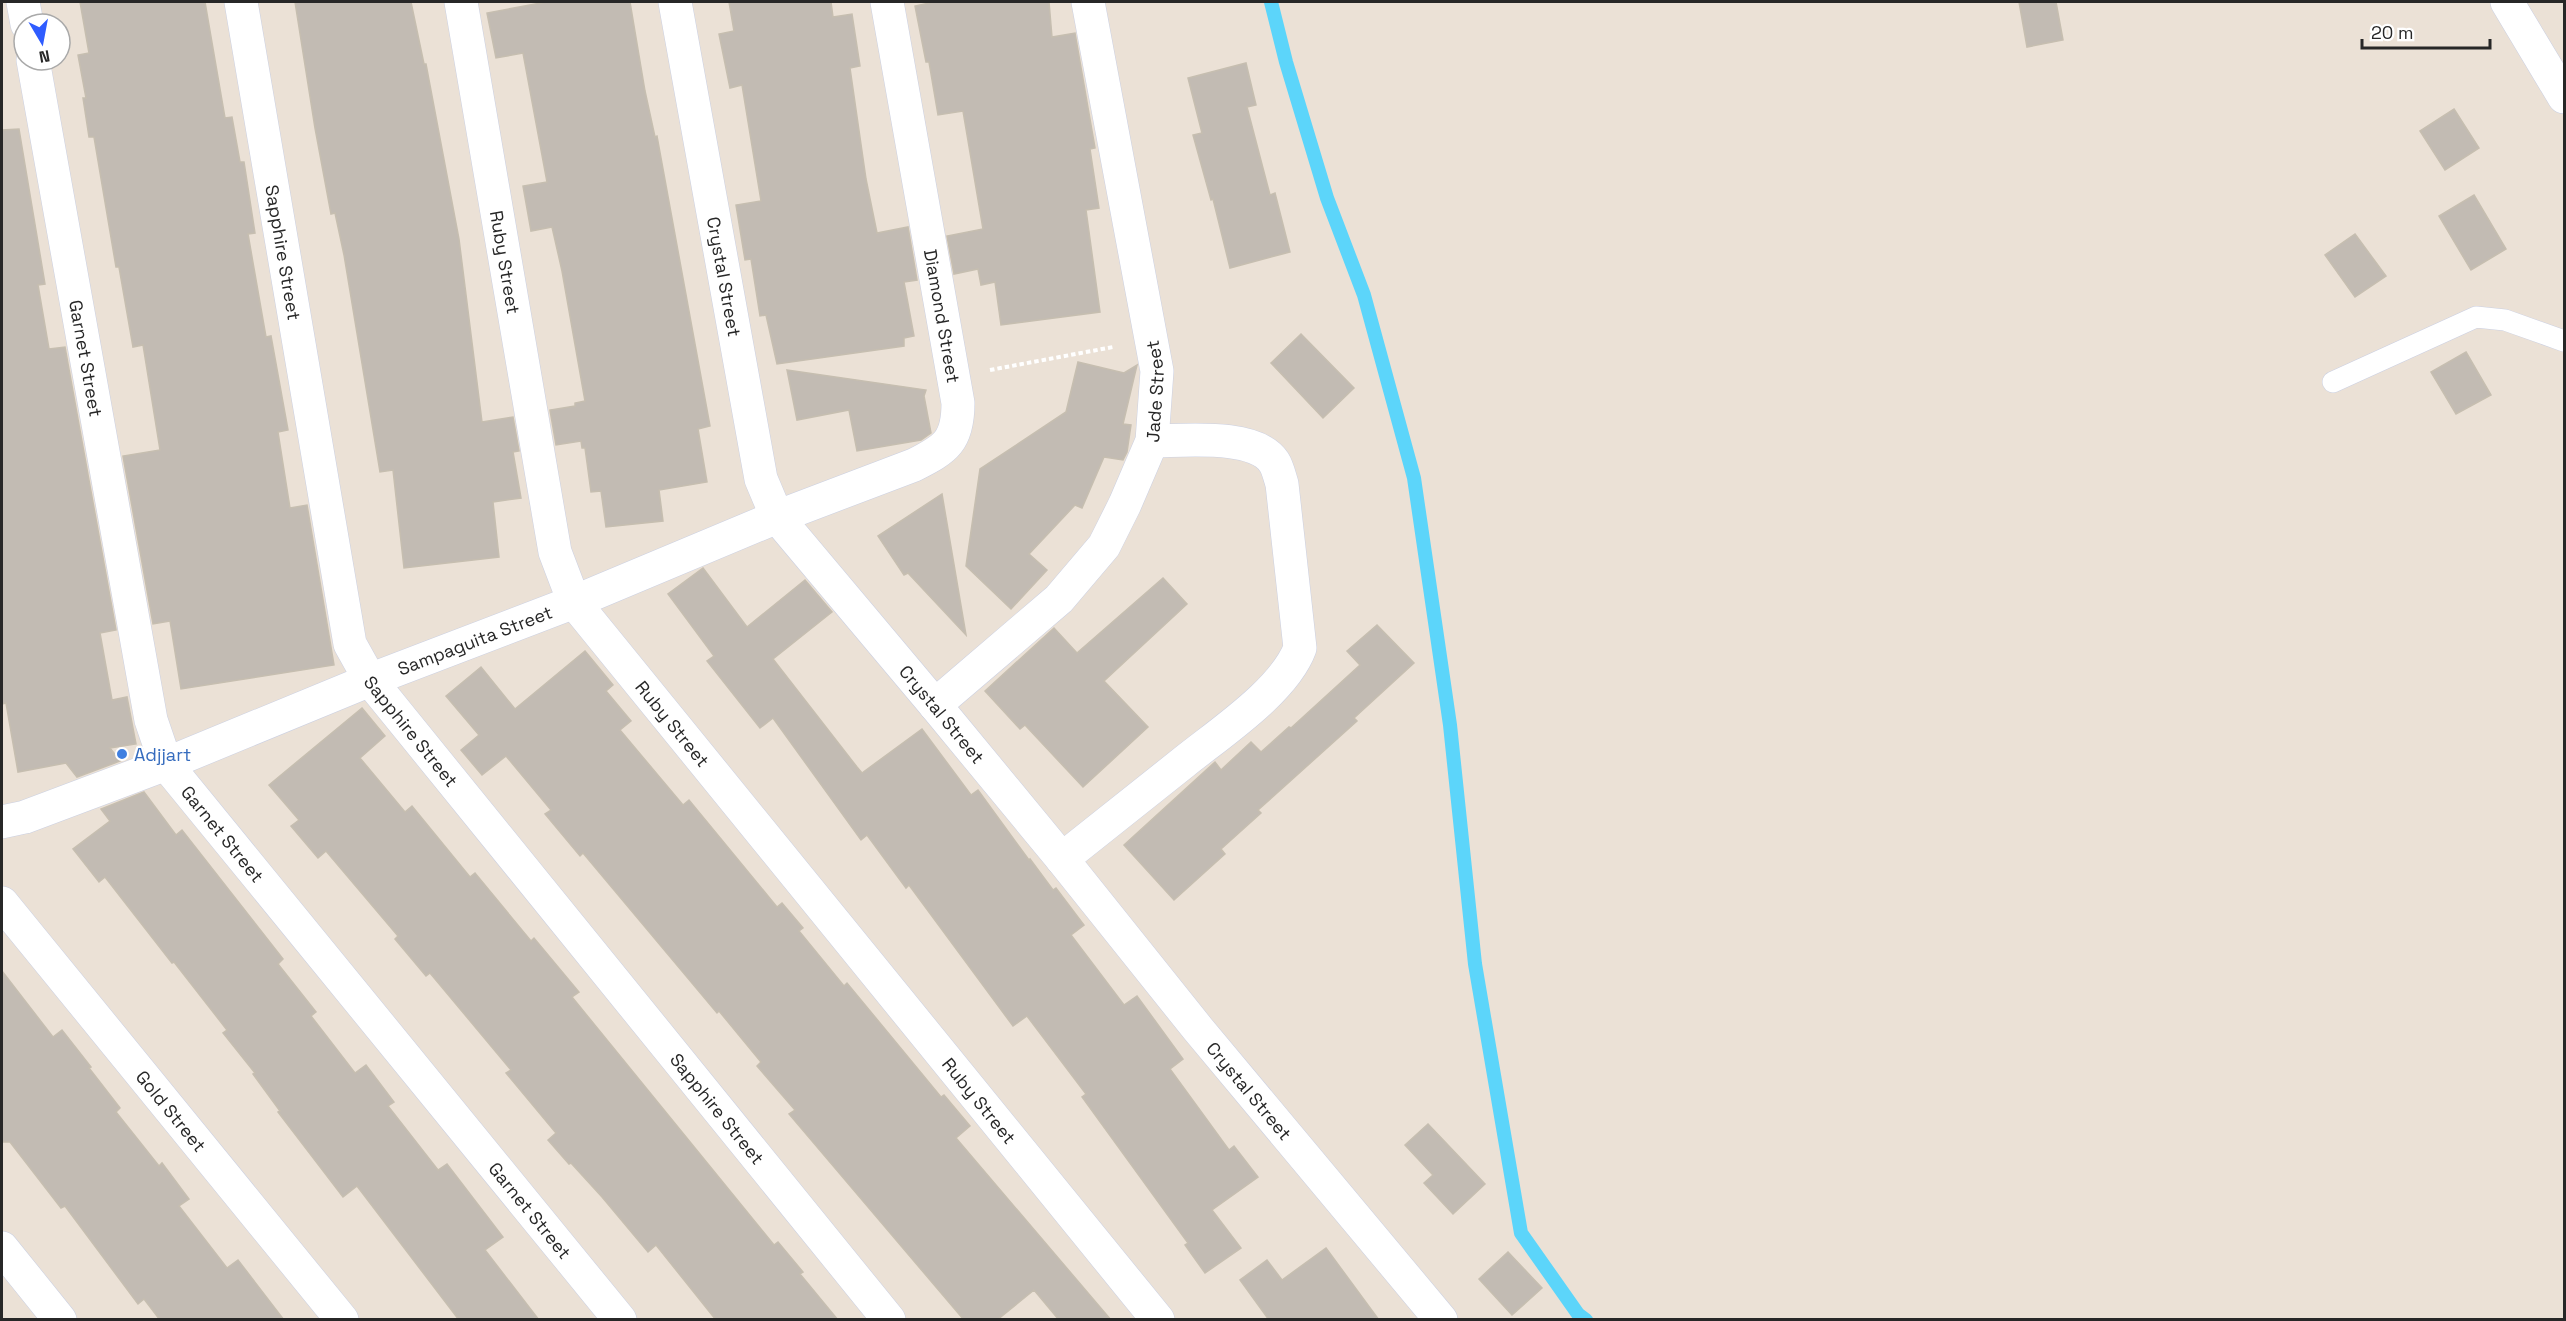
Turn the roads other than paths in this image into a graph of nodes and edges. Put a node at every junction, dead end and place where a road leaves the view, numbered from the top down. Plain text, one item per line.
1 (241, 2) edge
2 (461, 2) edge
3 (675, 2) edge
4 (887, 2) edge
5 (1088, 2) edge
6 (2507, 2) edge
7 (35, 72) edge
8 (2565, 97) edge
9 (2565, 341) edge
10 (2333, 382) dead end
11 (1152, 441) junction
12 (777, 517) junction
13 (574, 602) junction
14 (370, 680) junction
15 (935, 705) junction
16 (166, 764) junction
17 (2, 822) edge
18 (1062, 858) junction
19 (2, 903) edge
20 (2, 1248) edge
21 (60, 1320) edge
22 (342, 1320) edge
23 (620, 1320) edge
24 (889, 1320) edge
25 (1158, 1320) edge
26 (1441, 1320) edge

1 - 14 street, Sapphire Street
2 - 13 street, Ruby Street
3 - 12 street, Crystal Street
4 - 12 street, Diamond Street
5 - 11 street, Jade Street
6 - 8 street
7 - 16 street, Garnet Street
9 - 10 lane
11 - 15 street, Jade Street
11 - 18 street
12 - 13 street, Sampaguita Street
12 - 15 street, Crystal Street
13 - 14 street, Sampaguita Street
13 - 25 street, Ruby Street
14 - 16 street, Sampaguita Street
14 - 24 street, Sapphire Street
15 - 18 street, Crystal Street
16 - 17 street, Sampaguita Street
16 - 23 street, Garnet Street
18 - 26 street, Crystal Street
19 - 22 street, Gold Street
20 - 21 street

